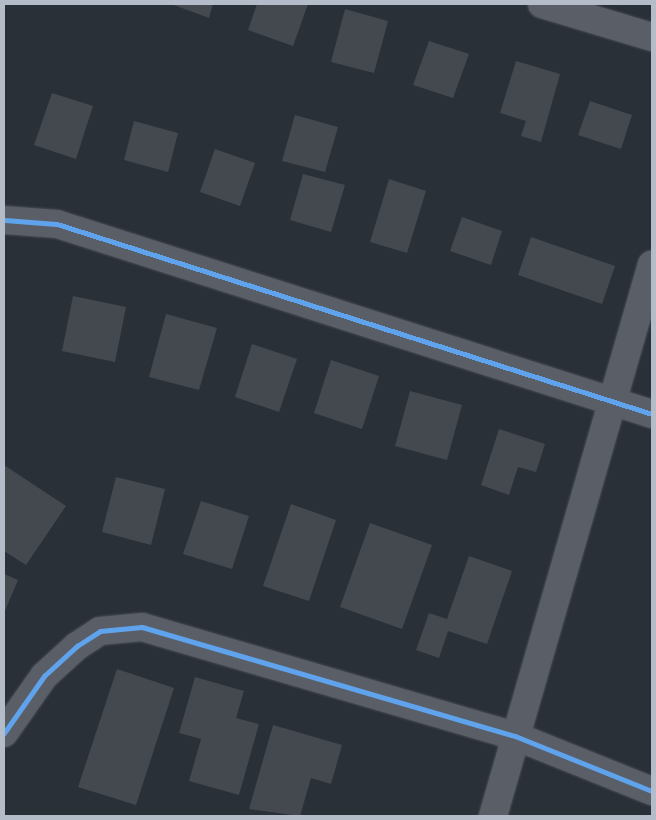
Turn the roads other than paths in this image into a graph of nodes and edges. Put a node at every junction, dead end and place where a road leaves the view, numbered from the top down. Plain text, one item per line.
1 (542, 4) edge
2 (652, 37) edge
3 (4, 220) edge
4 (652, 264) edge
5 (612, 403) junction
6 (652, 414) edge
7 (4, 733) edge
8 (515, 736) junction
9 (652, 791) edge
10 (493, 816) edge

1 - 2 street
3 - 5 street
4 - 5 street
5 - 6 street
5 - 8 street
7 - 8 street
8 - 9 street
8 - 10 street

